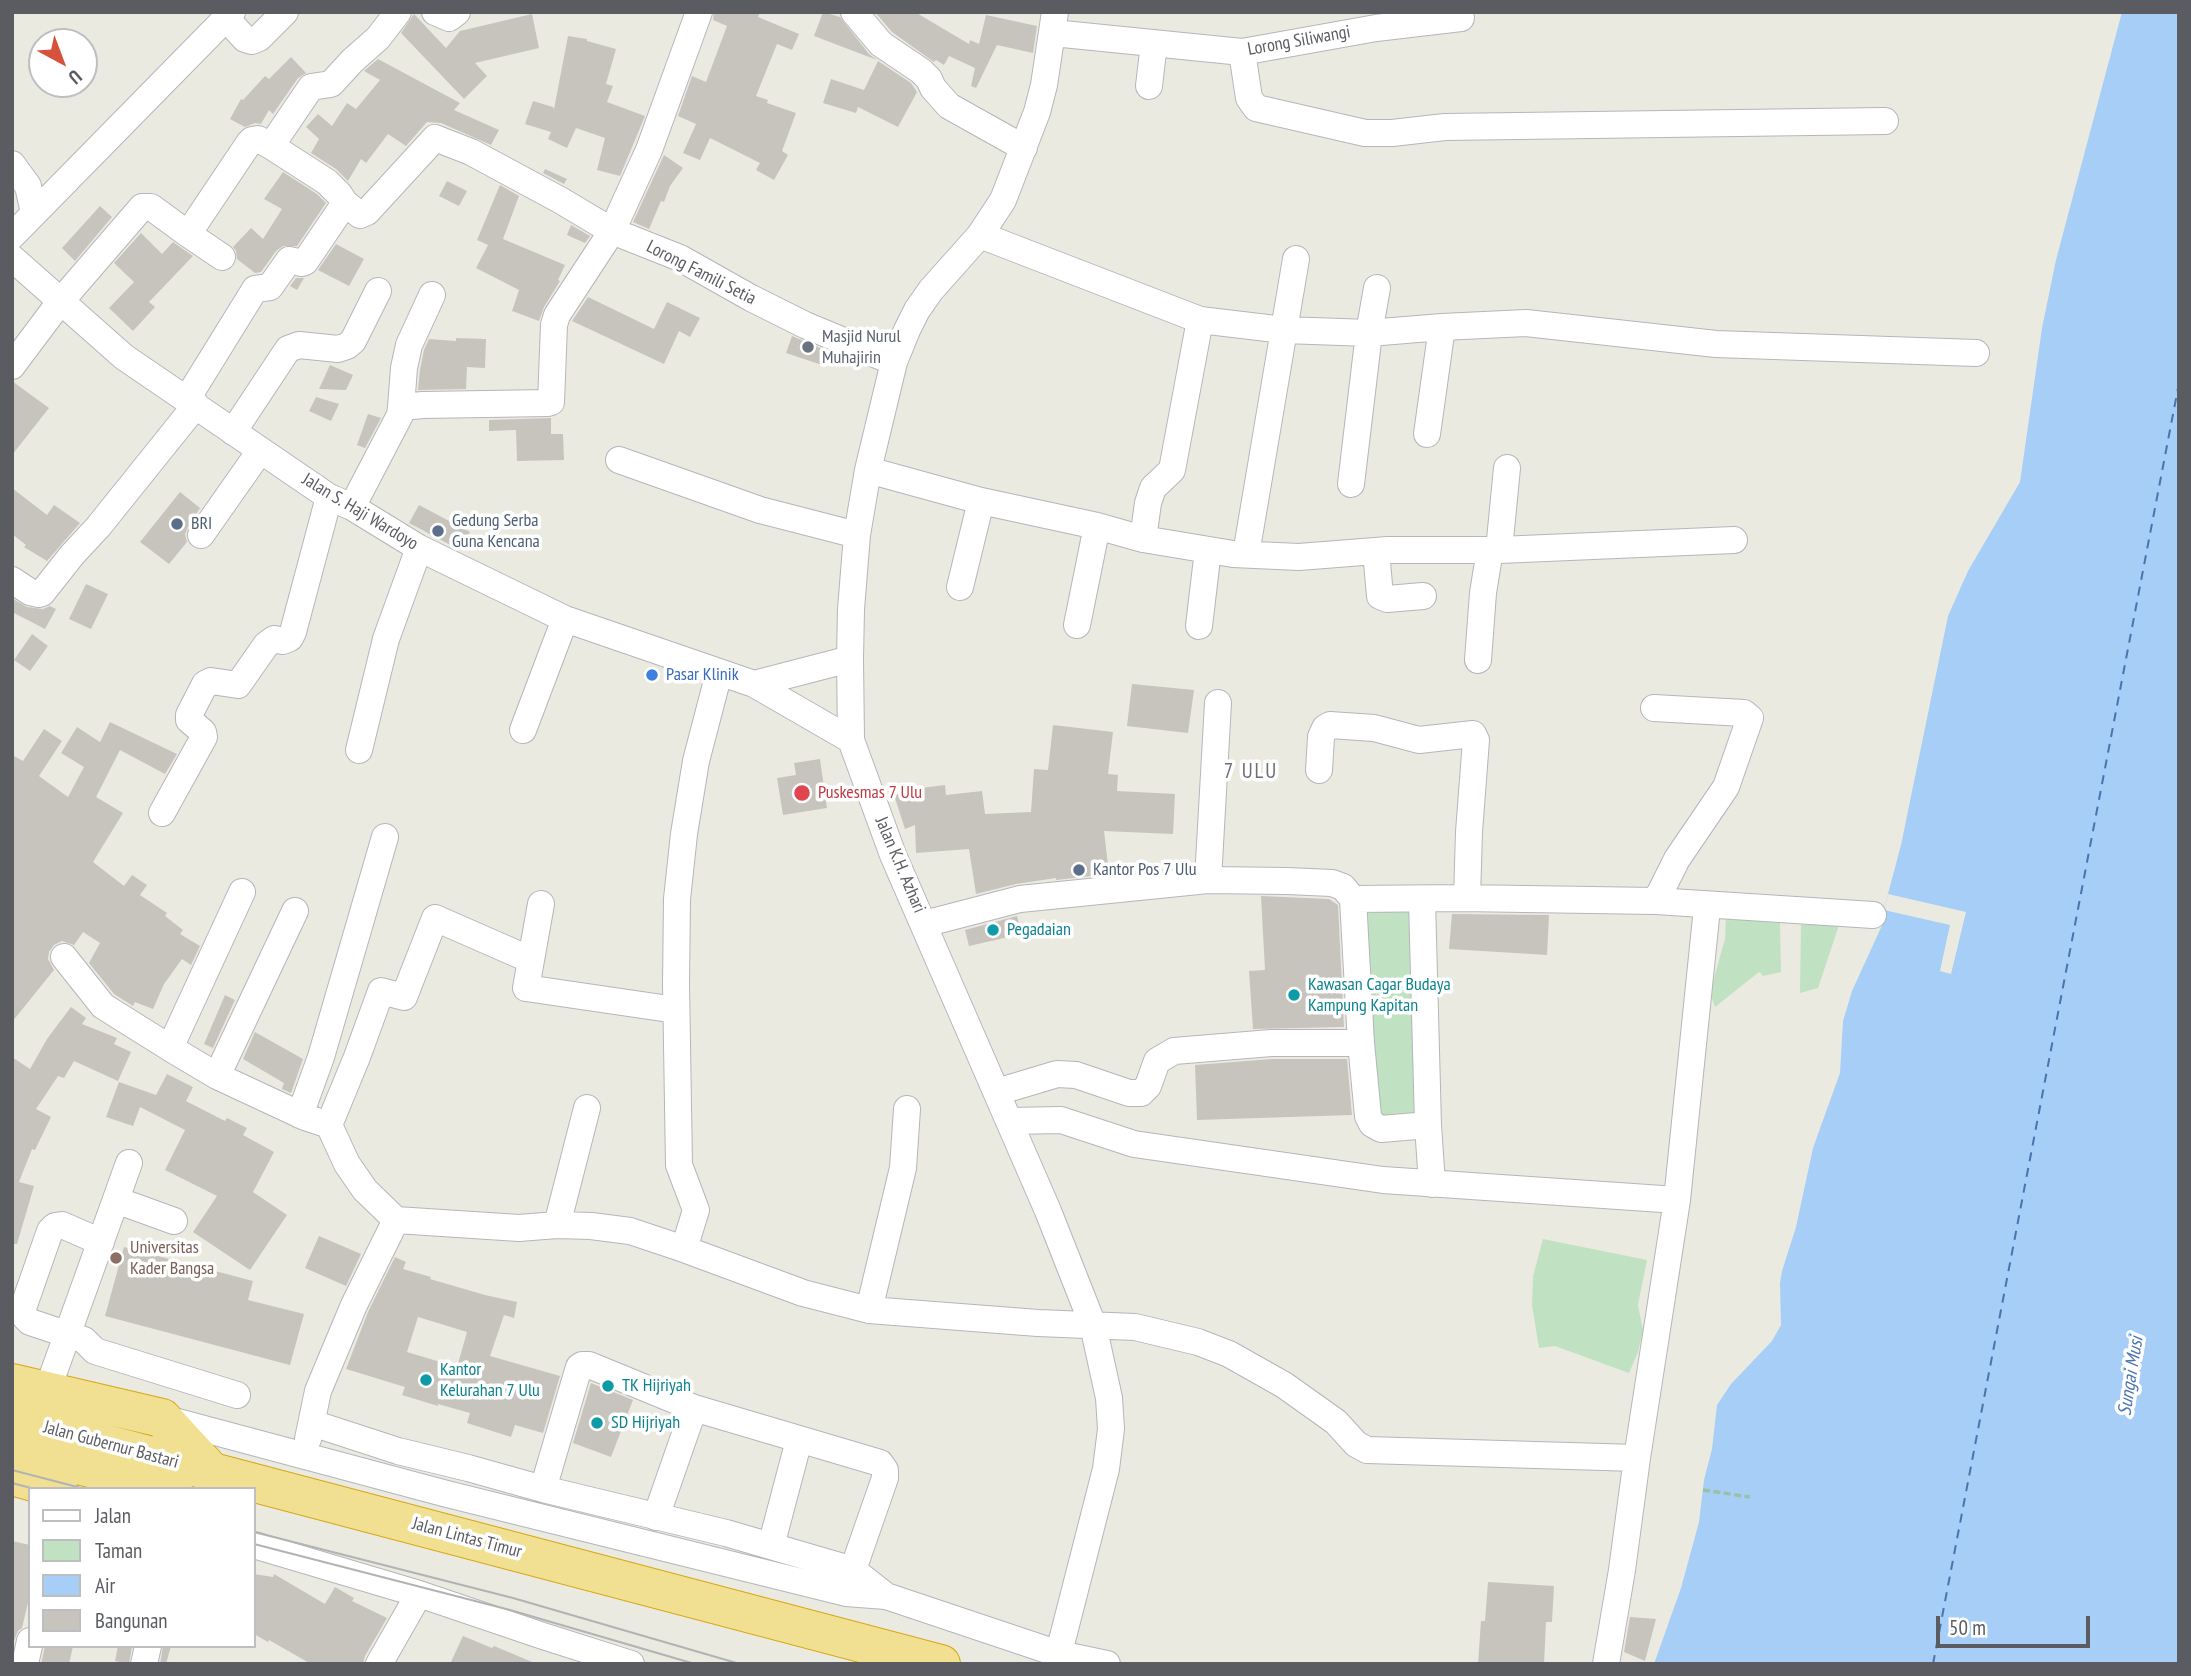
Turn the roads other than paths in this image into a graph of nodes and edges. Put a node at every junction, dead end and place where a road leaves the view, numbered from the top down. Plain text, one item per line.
1 (285, 12) edge
2 (398, 12) edge
3 (435, 12) edge
4 (457, 12) edge
5 (699, 12) edge
6 (854, 12) edge
7 (229, 15) edge
8 (1461, 18) dead end
9 (1377, 20) edge
10 (1054, 23) edge
11 (1154, 43) junction
12 (1242, 52) junction
13 (1149, 86) dead end
14 (1885, 121) dead end
15 (271, 146) junction
16 (1024, 148) junction
17 (12, 164) edge
18 (345, 203) junction
19 (34, 214) junction
20 (991, 218) junction
21 (612, 232) junction
22 (188, 234) junction
23 (12, 236) edge
24 (222, 257) dead end
25 (12, 258) edge
26 (1296, 259) dead end
27 (1377, 288) dead end
28 (378, 291) dead end
29 (432, 295) dead end
30 (60, 302) junction
31 (1200, 320) junction
32 (1442, 327) junction
33 (1284, 330) junction
34 (1369, 333) junction
35 (1976, 352) dead end
36 (894, 362) junction
37 (12, 366) edge
38 (192, 402) junction
39 (401, 407) junction
40 (233, 432) junction
41 (1427, 434) dead end
42 (260, 451) junction
43 (619, 460) dead end
44 (1507, 468) dead end
45 (868, 470) junction
46 (1351, 484) dead end
47 (981, 501) junction
48 (340, 502) junction
49 (1097, 526) junction
50 (201, 535) dead end
51 (857, 535) junction
52 (1143, 539) junction
53 (1734, 540) dead end
54 (419, 548) junction
55 (1208, 550) junction
56 (1494, 550) junction
57 (1376, 551) junction
58 (1246, 554) junction
59 (12, 580) edge
60 (960, 587) dead end
61 (1423, 596) dead end
62 (565, 619) junction
63 (1077, 625) dead end
64 (1199, 626) dead end
65 (850, 659) junction
66 (1478, 660) dead end
67 (719, 673) junction
68 (754, 684) junction
69 (1218, 703) dead end
70 (1654, 708) dead end
71 (523, 730) dead end
72 (851, 740) junction
73 (359, 750) dead end
74 (1319, 770) dead end
75 (162, 813) dead end
76 (385, 836) dead end
77 (1208, 880) junction
78 (242, 892) dead end
79 (1464, 898) junction
80 (1353, 900) junction
81 (1422, 900) junction
82 (1656, 901) junction
83 (541, 904) dead end
84 (1707, 908) dead end
85 (295, 911) dead end
86 (1873, 915) dead end
87 (924, 924) junction
88 (64, 957) dead end
89 (531, 960) junction
90 (676, 1010) junction
91 (1361, 1043) junction
92 (170, 1048) junction
93 (217, 1076) junction
94 (998, 1092) junction
95 (587, 1108) dead end
96 (907, 1110) dead end
97 (300, 1115) junction
98 (1010, 1121) junction
99 (329, 1125) junction
100 (1428, 1125) junction
101 (129, 1163) dead end
102 (1432, 1184) junction
103 (116, 1200) junction
104 (1677, 1200) junction
105 (174, 1222) dead end
106 (557, 1225) junction
107 (390, 1234) junction
108 (101, 1242) junction
109 (684, 1249) junction
110 (869, 1310) junction
111 (1093, 1325) junction
112 (68, 1333) junction
113 (30, 1387) edge
114 (237, 1395) dead end
115 (694, 1408) junction
116 (162, 1418) junction
117 (12, 1419) edge
118 (312, 1423) junction
119 (799, 1440) junction
120 (12, 1448) edge
121 (304, 1456) junction
122 (1637, 1458) junction
123 (211, 1471) junction
124 (12, 1476) edge
125 (51, 1487) edge
126 (165, 1487) edge
127 (543, 1489) junction
128 (256, 1509) edge
129 (656, 1517) junction
130 (256, 1546) edge
131 (771, 1546) junction
132 (849, 1581) junction
133 (419, 1594) junction
134 (772, 1630) junction
135 (1057, 1659) edge
136 (621, 1662) edge
137 (379, 1664) edge
138 (854, 1664) edge
139 (941, 1664) edge
140 (1107, 1664) edge
141 (1606, 1664) edge

1 - 7 street
2 - 15 street
3 - 4 street
5 - 21 street
6 - 16 street
7 - 19 street
8 - 9 street, Lorong Siliwangi
9 - 12 street, Lorong Siliwangi
10 - 11 street, Lorong Siliwangi
10 - 16 street
11 - 12 street, Lorong Siliwangi
11 - 13 street
12 - 14 street
15 - 18 street
15 - 22 street
16 - 20 street
17 - 19 street
18 - 21 street, Lorong Famili Setia
18 - 38 street
19 - 23 street
20 - 31 street
20 - 36 street, Jalan K.H. Azhari
21 - 36 street, Lorong Famili Setia
21 - 39 street
22 - 24 street
22 - 30 street
25 - 30 street, Jalan S. Haji Wardoyo
26 - 33 street
27 - 34 street
28 - 40 street
29 - 39 street
30 - 37 street
30 - 38 street, Jalan S. Haji Wardoyo
31 - 33 street
31 - 52 street
32 - 34 street
32 - 35 street
32 - 41 street
33 - 34 street
33 - 58 street
34 - 46 street
36 - 45 street, Jalan K.H. Azhari
38 - 40 street, Jalan S. Haji Wardoyo
38 - 59 street
39 - 48 street
40 - 42 street, Jalan S. Haji Wardoyo
42 - 48 street, Jalan S. Haji Wardoyo
42 - 50 street
43 - 51 street
44 - 56 street
45 - 47 street
45 - 51 street, Jalan K.H. Azhari
47 - 49 street
47 - 60 street
48 - 54 street, Jalan S. Haji Wardoyo
48 - 75 street
49 - 52 street
49 - 63 street
51 - 65 street, Jalan K.H. Azhari
52 - 55 street
53 - 56 street
54 - 62 street, Jalan S. Haji Wardoyo
54 - 73 street
55 - 58 street
55 - 64 street
56 - 57 street
56 - 66 street
57 - 58 street
57 - 61 street
62 - 67 street, Jalan S. Haji Wardoyo
62 - 71 street
65 - 68 street
65 - 72 street, Jalan K.H. Azhari
67 - 68 street, Jalan S. Haji Wardoyo
67 - 90 street
68 - 72 street, Jalan S. Haji Wardoyo
69 - 77 street
70 - 82 street
72 - 87 street, Jalan K.H. Azhari
74 - 79 street
76 - 97 street
77 - 80 street
77 - 87 street
78 - 92 street
79 - 81 street
79 - 82 street
80 - 81 street
80 - 91 street
81 - 100 street
82 - 86 street
83 - 89 street
84 - 104 street
85 - 93 street
87 - 94 street, Jalan K.H. Azhari
88 - 92 street
89 - 90 street
89 - 99 street
90 - 109 street
91 - 94 street
91 - 100 street
92 - 93 street
93 - 97 street
94 - 98 street, Jalan K.H. Azhari
95 - 106 street
96 - 110 street
97 - 99 street
98 - 102 street
98 - 111 street, Jalan K.H. Azhari
99 - 107 street
100 - 102 street
101 - 103 street
102 - 104 street
103 - 105 street
103 - 108 street
104 - 122 street
106 - 107 street
106 - 109 street
107 - 118 street
108 - 112 street
108 - 112 street
109 - 110 street
110 - 111 street
111 - 122 street
111 - 135 street, Jalan K.H. Azhari
112 - 113 street
112 - 114 street
113 - 116 highway
115 - 119 street
115 - 127 street
115 - 129 street
116 - 121 street
116 - 123 highway
117 - 123 highway, Jalan Gubernur Bastari
118 - 121 street
118 - 127 street
119 - 131 street
119 - 132 street
120 - 126 highway, Jalan Gubernur Bastari
121 - 132 street
122 - 141 street
123 - 134 highway, Jalan Lintas Timur
124 - 125 highway
127 - 129 street
128 - 134 highway, Jalan Lintas Timur
129 - 131 street
130 - 133 street
131 - 132 street
132 - 135 street
133 - 136 street
133 - 137 street
134 - 138 highway, Jalan Lintas Timur
134 - 139 highway, Jalan Lintas Timur
135 - 140 street

